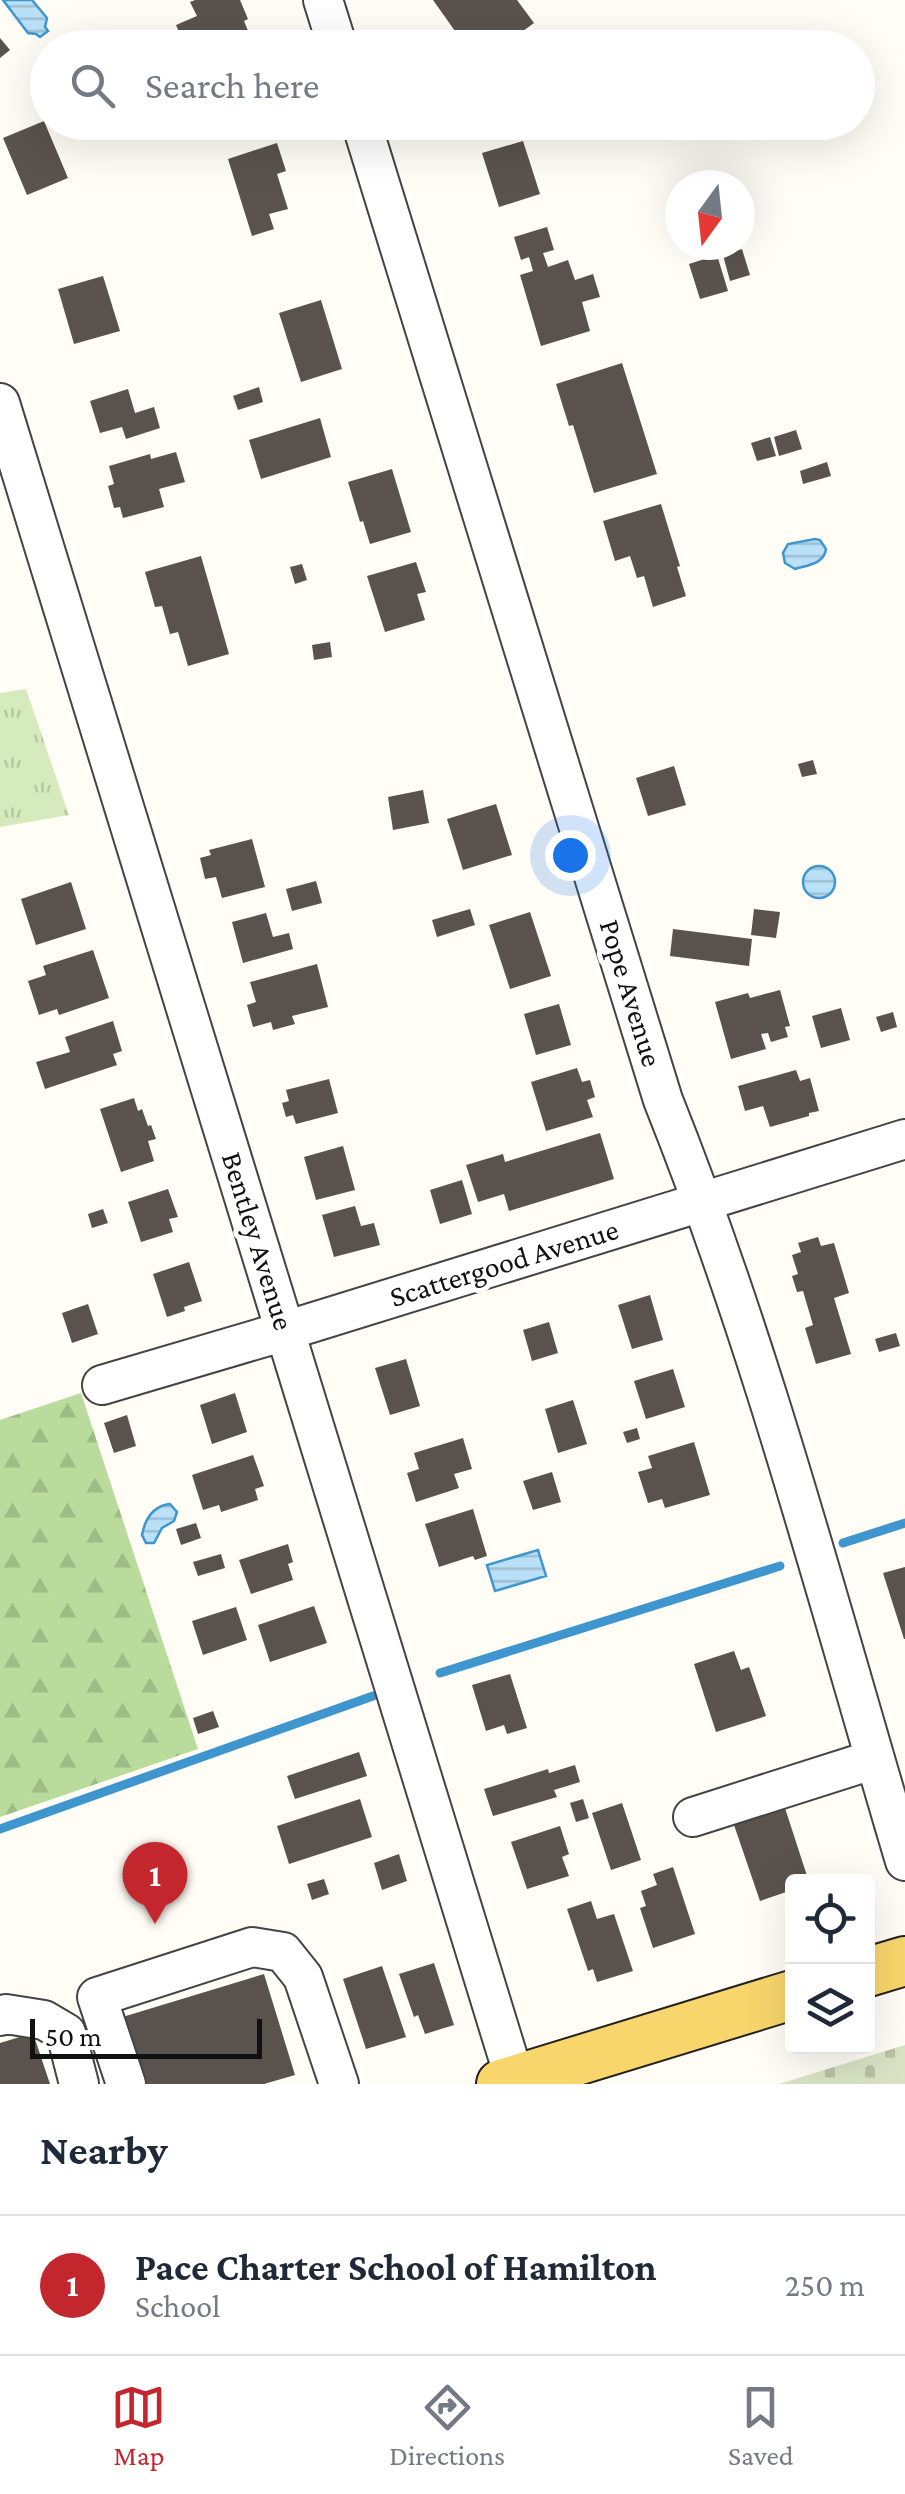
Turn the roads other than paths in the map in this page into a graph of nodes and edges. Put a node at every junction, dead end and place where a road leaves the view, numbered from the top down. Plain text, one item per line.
1 (323, 0) edge
2 (332, 30) edge
3 (367, 140) edge
4 (0, 404) edge
5 (905, 1138) edge
6 (704, 1201) junction
7 (285, 1330) junction
8 (102, 1385) dead end
9 (875, 1759) junction
10 (693, 1817) dead end
11 (905, 1861) edge
12 (905, 1961) edge
13 (875, 1970) edge
14 (785, 1997) edge
15 (0, 2016) edge
16 (508, 2082) edge
17 (80, 2084) edge
18 (126, 2084) edge
19 (339, 2084) edge

1 - 2 street
3 - 6 street, Pope Avenue
4 - 7 street, Bentley Avenue
5 - 6 street, Scattergood Avenue
6 - 7 street, Scattergood Avenue
6 - 9 street, Pope Avenue
7 - 8 street, Scattergood Avenue
7 - 16 street, Bentley Avenue
9 - 10 street
9 - 11 street, Pope Avenue
12 - 13 main road
14 - 16 main road
15 - 17 street
18 - 19 street

